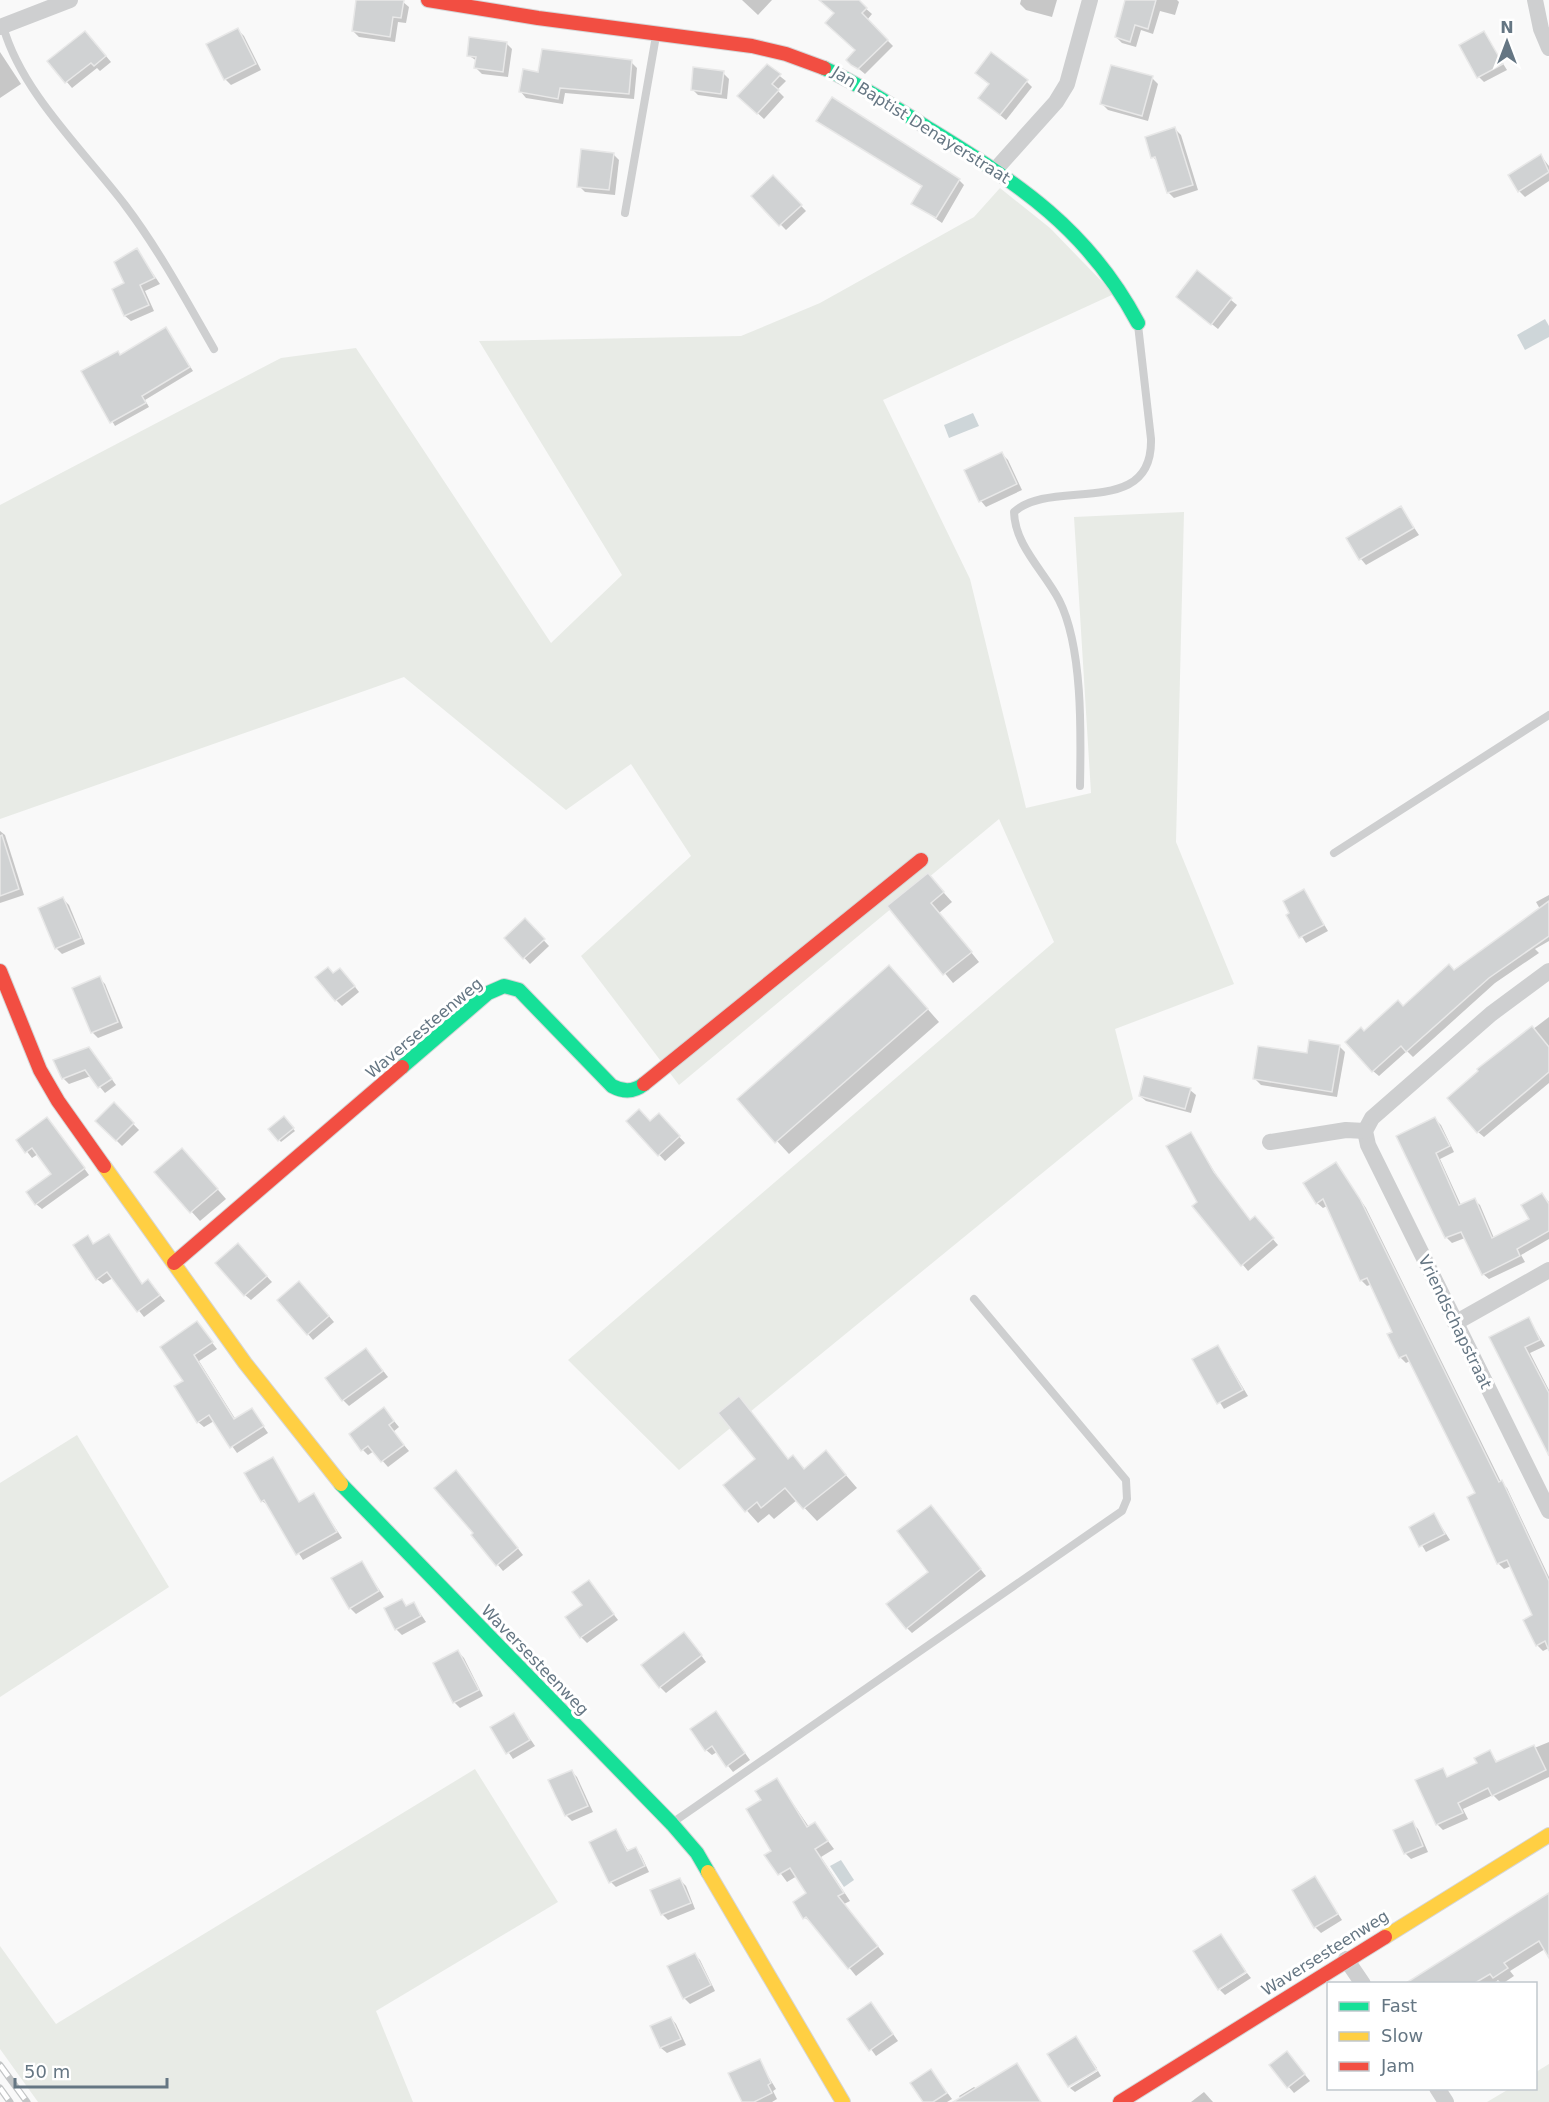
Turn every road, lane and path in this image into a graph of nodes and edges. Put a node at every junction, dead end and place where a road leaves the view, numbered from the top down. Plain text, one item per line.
1 (70, 0) edge
2 (428, 0) edge
3 (1090, 0) edge
4 (1535, 0) edge
5 (490, 5) edge
6 (2, 27) edge
7 (656, 34) junction
8 (1549, 48) edge
9 (995, 170) junction
10 (625, 213) dead end
11 (1138, 323) joint
12 (214, 349) dead end
13 (1549, 715) edge
14 (1080, 786) dead end
15 (1334, 854) dead end
16 (921, 860) dead end
17 (0, 971) edge
18 (1549, 971) edge
19 (1365, 1131) junction
20 (1270, 1142) dead end
21 (174, 1263) junction
22 (1549, 1270) edge
23 (974, 1299) dead end
24 (1455, 1323) junction
25 (1549, 1511) edge
26 (672, 1824) junction
27 (1549, 1835) edge
28 (1347, 1959) junction
29 (1363, 1982) edge
30 (843, 2102) edge
31 (1120, 2102) edge

1 - 6 street
2 - 5 street, Jan Baptist Denayerstraat
3 - 9 street
4 - 8 street
5 - 7 street, Jan Baptist Denayerstraat
6 - 12 lane
7 - 9 street, Jan Baptist Denayerstraat
7 - 10 lane
9 - 11 street, Jan Baptist Denayerstraat
11 - 14 lane
13 - 15 lane
16 - 21 street, Waversesteenweg
17 - 21 street, Waversesteenweg
18 - 19 street
19 - 20 street
19 - 24 street, Vriendschapstraat
21 - 26 street, Waversesteenweg
22 - 24 street
23 - 26 lane
24 - 25 street, Vriendschapstraat
26 - 30 street, Waversesteenweg
27 - 28 street, Waversesteenweg
28 - 29 street
28 - 31 street, Waversesteenweg

